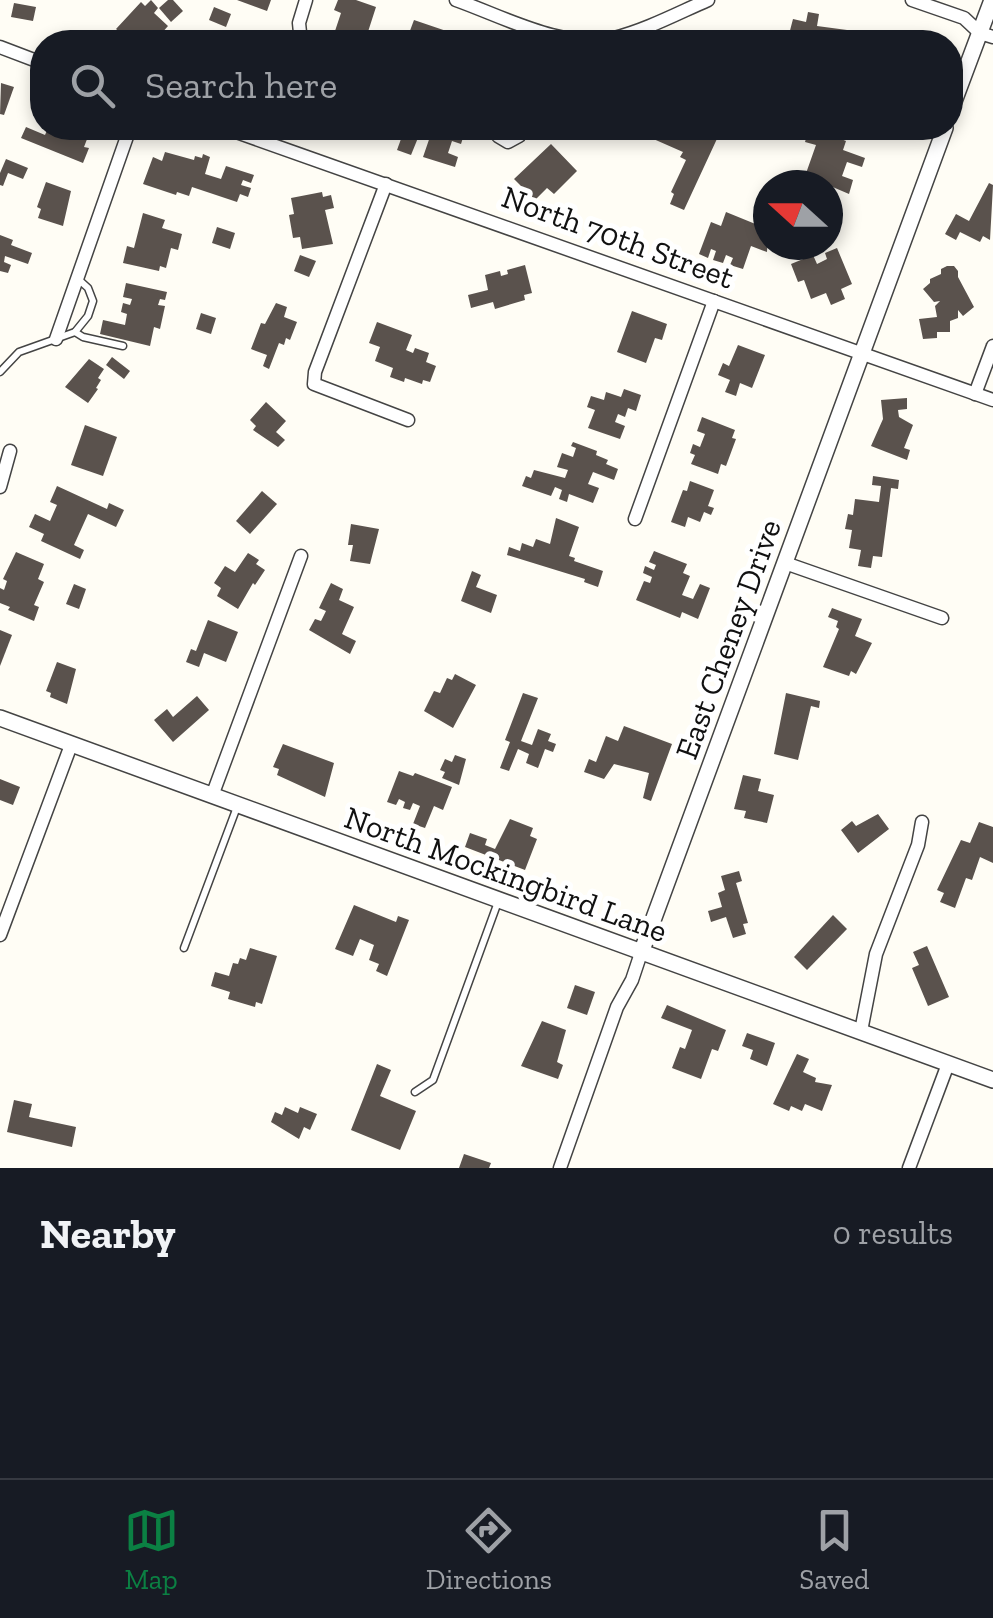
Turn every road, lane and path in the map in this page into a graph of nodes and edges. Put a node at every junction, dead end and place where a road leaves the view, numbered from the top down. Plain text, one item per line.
1 (306, 0) edge
2 (456, 0) edge
3 (708, 0) edge
4 (912, 0) edge
5 (992, 0) edge
6 (300, 30) edge
7 (536, 30) edge
8 (634, 30) edge
9 (986, 35) edge
10 (0, 47) edge
11 (30, 58) edge
12 (963, 84) edge
13 (126, 140) edge
14 (260, 140) edge
15 (941, 140) edge
16 (386, 184) junction
17 (77, 278) junction
18 (714, 300) junction
19 (75, 332) junction
20 (56, 338) junction
21 (123, 346) dead end
22 (993, 346) edge
23 (862, 353) junction
24 (0, 372) edge
25 (975, 394) junction
26 (993, 400) edge
27 (408, 420) dead end
28 (10, 451) dead end
29 (0, 487) edge
30 (634, 519) dead end
31 (302, 556) dead end
32 (785, 562) junction
33 (942, 618) dead end
34 (0, 718) edge
35 (70, 744) junction
36 (212, 796) junction
37 (238, 806) junction
38 (922, 822) dead end
39 (499, 901) junction
40 (0, 933) edge
41 (184, 948) dead end
42 (641, 953) junction
43 (861, 1031) junction
44 (948, 1064) junction
45 (993, 1080) edge
46 (415, 1092) dead end
47 (560, 1168) edge
48 (909, 1168) edge

1 - 6 street
2 - 7 street
3 - 8 street
4 - 9 street
5 - 9 street
9 - 12 street
10 - 11 street
13 - 17 street
14 - 16 street, North 70th Street
15 - 23 street, East Cheney Drive
16 - 18 street, North 70th Street
16 - 27 street
17 - 19 lane
17 - 20 street
18 - 23 street, North 70th Street
18 - 30 street
19 - 20 lane
19 - 21 lane
20 - 24 lane
22 - 25 street
23 - 25 street, North 70th Street
23 - 32 street, East Cheney Drive
25 - 26 street, North 70th Street
28 - 29 street
31 - 36 street
32 - 33 street
32 - 42 street, East Cheney Drive
34 - 35 street, North Mockingbird Lane
35 - 36 street, North Mockingbird Lane
35 - 40 street
36 - 37 street, North Mockingbird Lane
37 - 39 street, North Mockingbird Lane
37 - 41 lane
38 - 43 street
39 - 42 street, North Mockingbird Lane
39 - 46 lane
42 - 43 street, North Mockingbird Lane
42 - 47 street, East Cheney Drive
43 - 44 street, North Mockingbird Lane
44 - 45 street, North Mockingbird Lane
44 - 48 street

